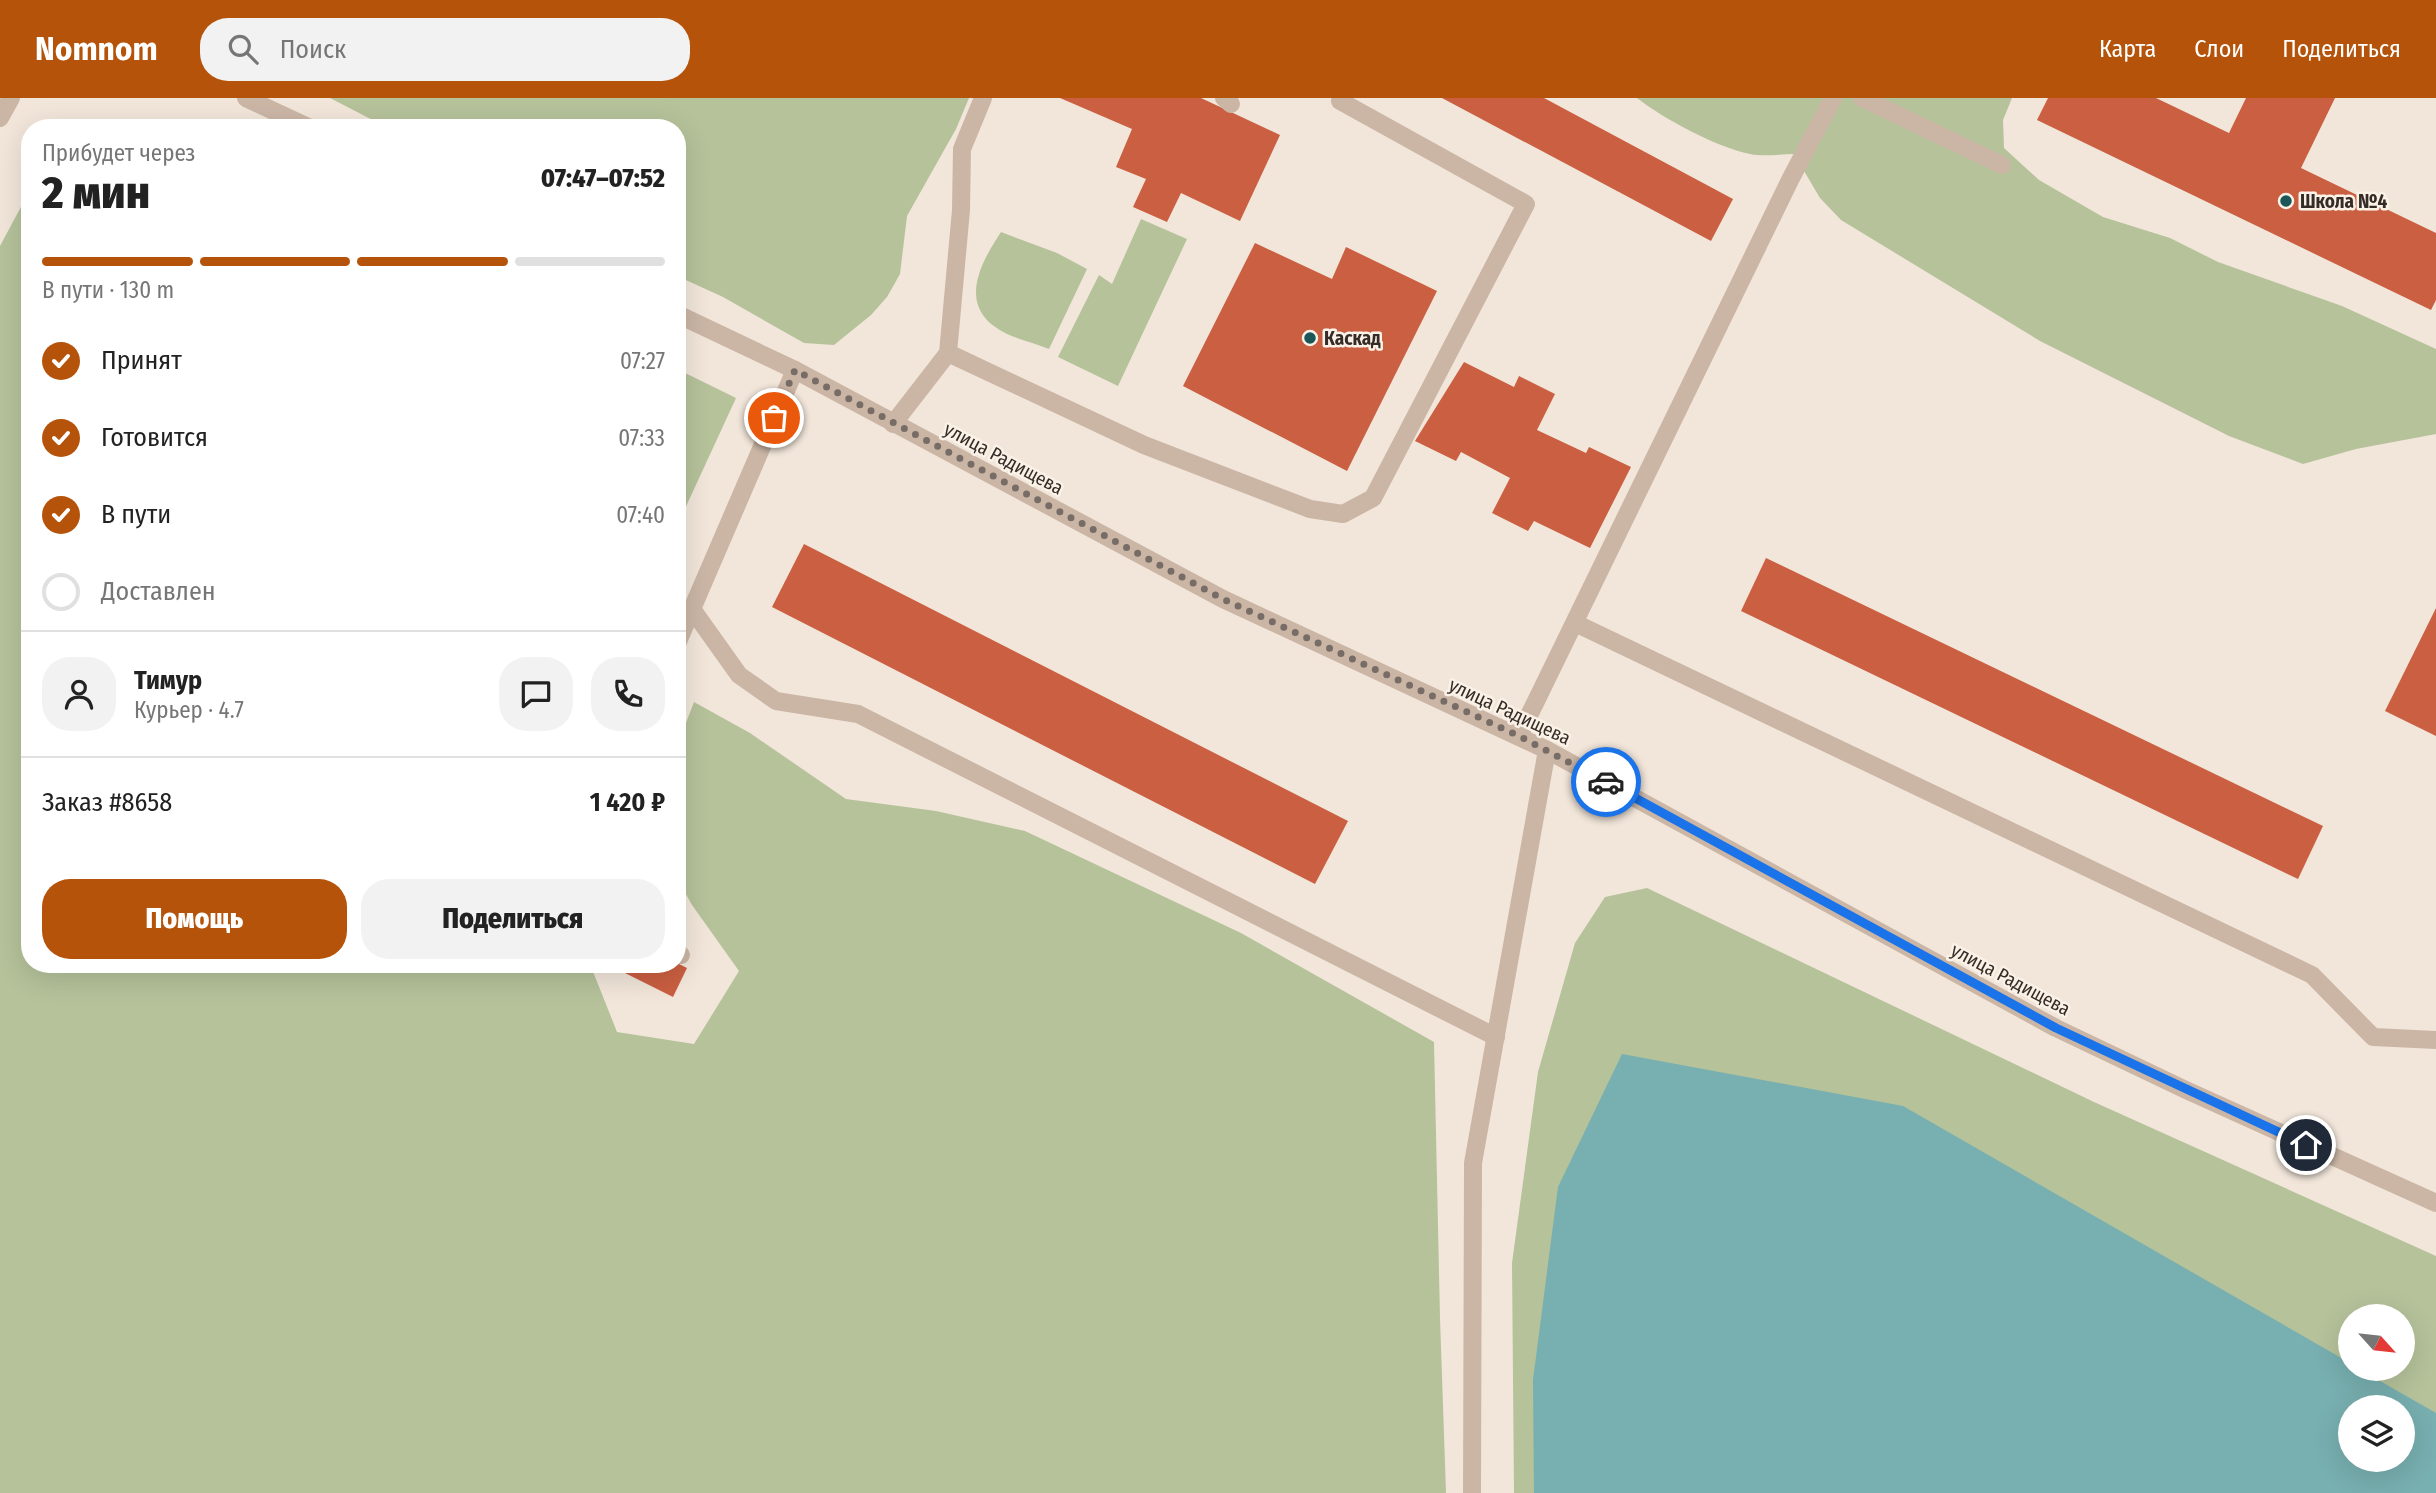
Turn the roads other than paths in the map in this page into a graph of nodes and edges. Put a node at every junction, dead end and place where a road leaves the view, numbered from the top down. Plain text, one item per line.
1 (11, 98) edge
2 (246, 98) edge
3 (983, 98) edge
4 (1833, 98) edge
5 (1862, 98) edge
6 (1340, 101) dead end
7 (0, 118) edge
8 (291, 119) edge
9 (2002, 165) dead end
10 (686, 318) edge
11 (948, 352) junction
12 (795, 370) junction
13 (893, 424) junction
14 (691, 609) junction
15 (686, 622) edge
16 (1574, 623) junction
17 (1519, 736) junction
18 (1547, 750) junction
19 (1496, 1037) junction
20 (2436, 1040) edge
21 (2436, 1203) edge
22 (1472, 1493) edge

1 - 7 street
2 - 8 street
3 - 11 street
4 - 16 street
5 - 9 street
6 - 11 street
10 - 12 street, улица Радищева
11 - 13 street
12 - 13 street, улица Радищева
12 - 14 street
13 - 17 street, улица Радищева
14 - 15 street
14 - 19 street
16 - 17 street
16 - 20 street
17 - 18 street, улица Радищева
18 - 19 street
18 - 21 street, улица Радищева
19 - 22 street

